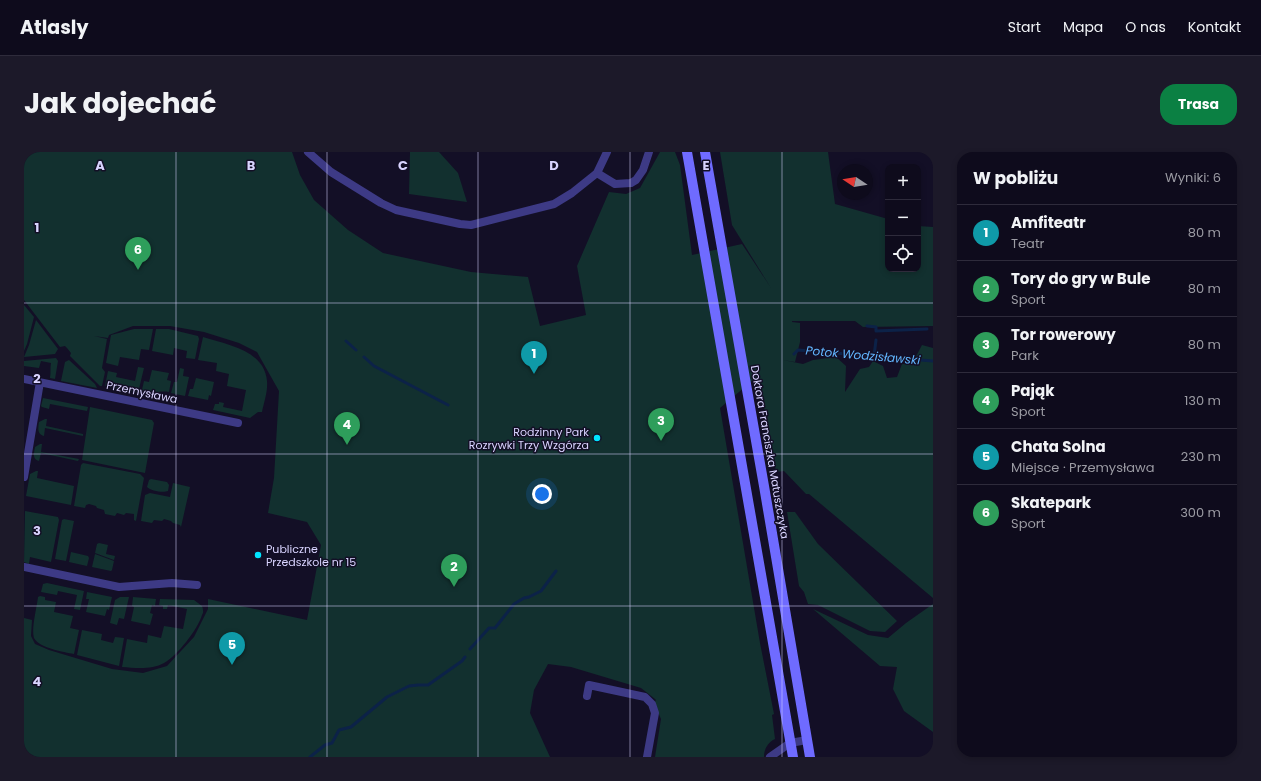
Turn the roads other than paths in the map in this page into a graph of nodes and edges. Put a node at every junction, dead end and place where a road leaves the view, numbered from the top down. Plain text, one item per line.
1 (308, 152) edge
2 (607, 152) edge
3 (649, 152) edge
4 (687, 152) edge
5 (705, 152) edge
6 (597, 173) junction
7 (24, 379) edge
8 (40, 382) junction
9 (238, 423) dead end
10 (24, 477) edge
11 (24, 567) edge
12 (197, 585) dead end
13 (587, 696) dead end
14 (807, 740) junction
15 (790, 743) junction
16 (647, 757) edge
17 (770, 757) edge
18 (793, 757) edge
19 (810, 757) edge

1 - 6 street
2 - 6 street
3 - 6 street
4 - 15 main road
5 - 14 main road, Doktora Franciszka Matuszczyka
7 - 8 street, Przemysława
8 - 9 street, Przemysława
8 - 10 street
11 - 12 street
13 - 16 street
14 - 15 street
14 - 19 main road, Doktora Franciszka Matuszczyka
15 - 17 street
15 - 18 main road

